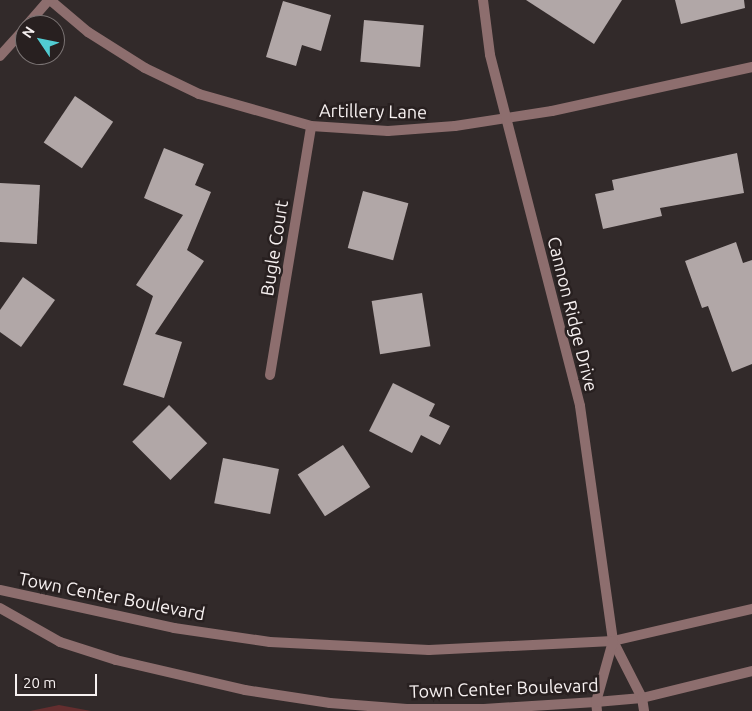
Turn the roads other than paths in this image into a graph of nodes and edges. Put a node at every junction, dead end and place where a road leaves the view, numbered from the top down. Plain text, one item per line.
1 (50, 0) edge
2 (483, 0) edge
3 (36, 15) edge
4 (15, 39) edge
5 (0, 56) edge
6 (752, 66) edge
7 (506, 118) junction
8 (311, 126) junction
9 (270, 375) dead end
10 (0, 590) edge
11 (0, 608) edge
12 (752, 609) edge
13 (613, 641) junction
14 (752, 671) edge
15 (642, 698) junction
16 (597, 707) edge
17 (644, 711) edge

1 - 3 street
1 - 8 street, Artillery Lane
2 - 7 street, Cannon Ridge Drive
4 - 5 street
6 - 7 street, Artillery Lane
7 - 8 street, Artillery Lane
7 - 13 street, Cannon Ridge Drive
8 - 9 street, Bugle Court
10 - 13 street, Town Center Boulevard
11 - 16 street, Town Center Boulevard
12 - 13 street, Town Center Boulevard
13 - 15 street
13 - 16 street
14 - 15 street, Town Center Boulevard
15 - 16 street, Town Center Boulevard
15 - 17 street

